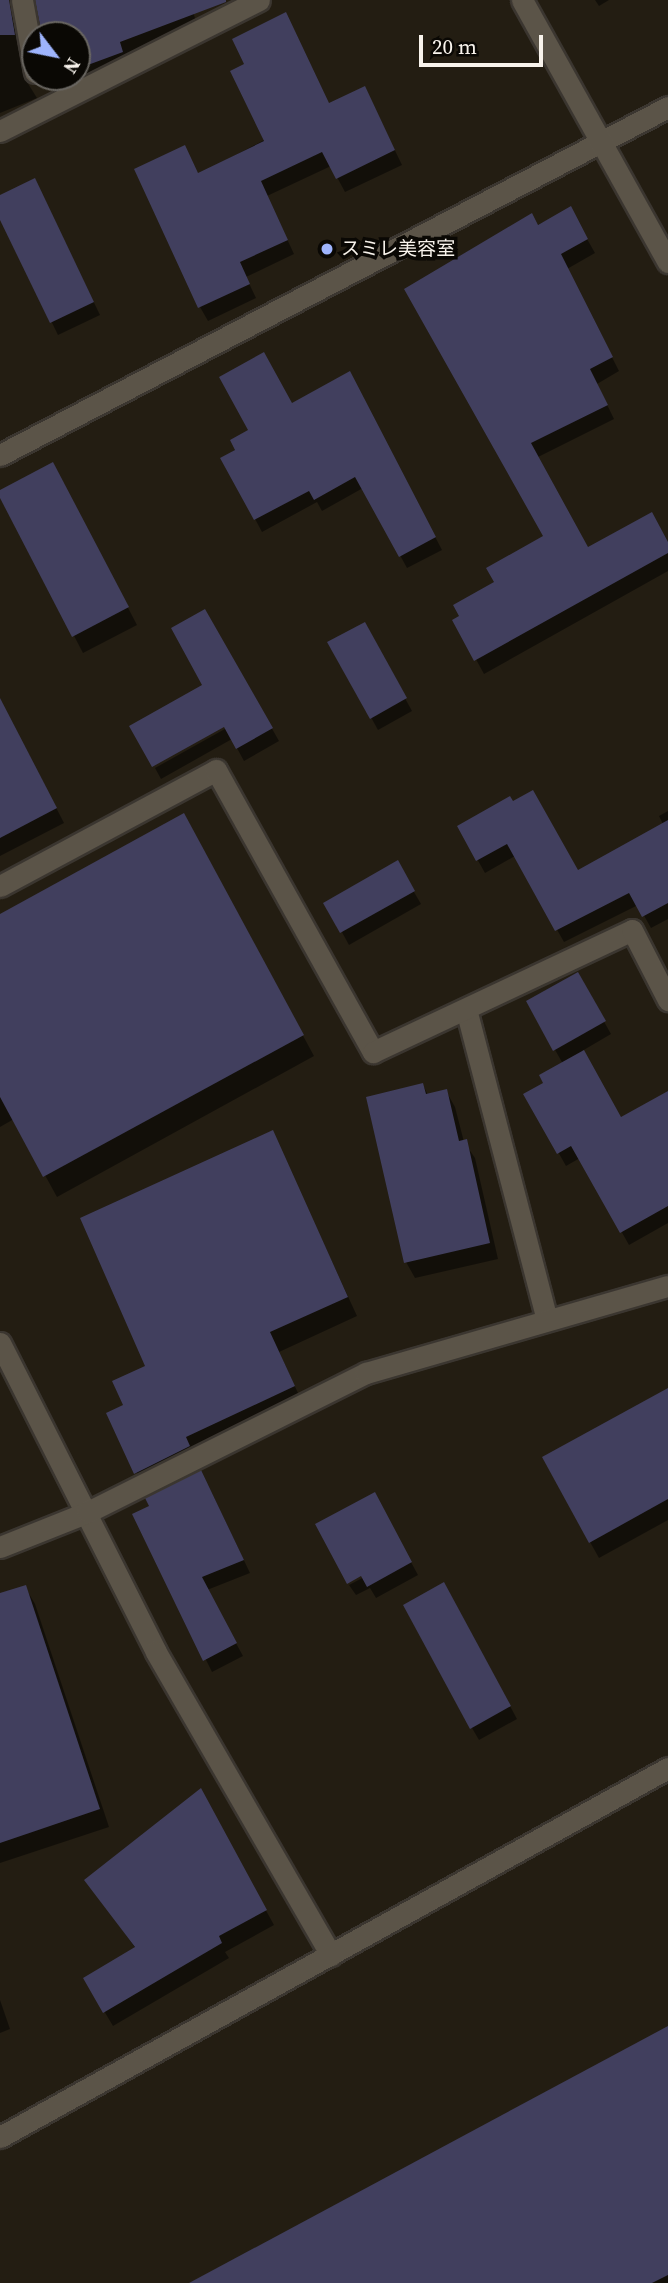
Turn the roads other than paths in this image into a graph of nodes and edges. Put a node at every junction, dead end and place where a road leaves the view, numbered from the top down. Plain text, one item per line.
1 (22, 0) edge
2 (259, 0) edge
3 (522, 0) edge
4 (26, 21) edge
5 (39, 91) edge
6 (668, 107) edge
7 (42, 110) junction
8 (0, 131) edge
9 (600, 142) junction
10 (668, 262) edge
11 (0, 455) edge
12 (0, 886) edge
13 (668, 1000) edge
14 (466, 1009) junction
15 (668, 1286) edge
16 (547, 1320) junction
17 (0, 1343) edge
18 (88, 1512) junction
19 (0, 1547) edge
20 (668, 1768) edge
21 (331, 1955) junction
22 (0, 2137) edge

1 - 4 street
2 - 7 street
3 - 9 street
5 - 7 street
6 - 9 street
7 - 8 street
9 - 10 street
9 - 11 street
12 - 14 street
13 - 14 street
14 - 16 street
15 - 16 street
16 - 18 street
17 - 18 street
18 - 19 street
18 - 21 street
20 - 21 street
21 - 22 street

